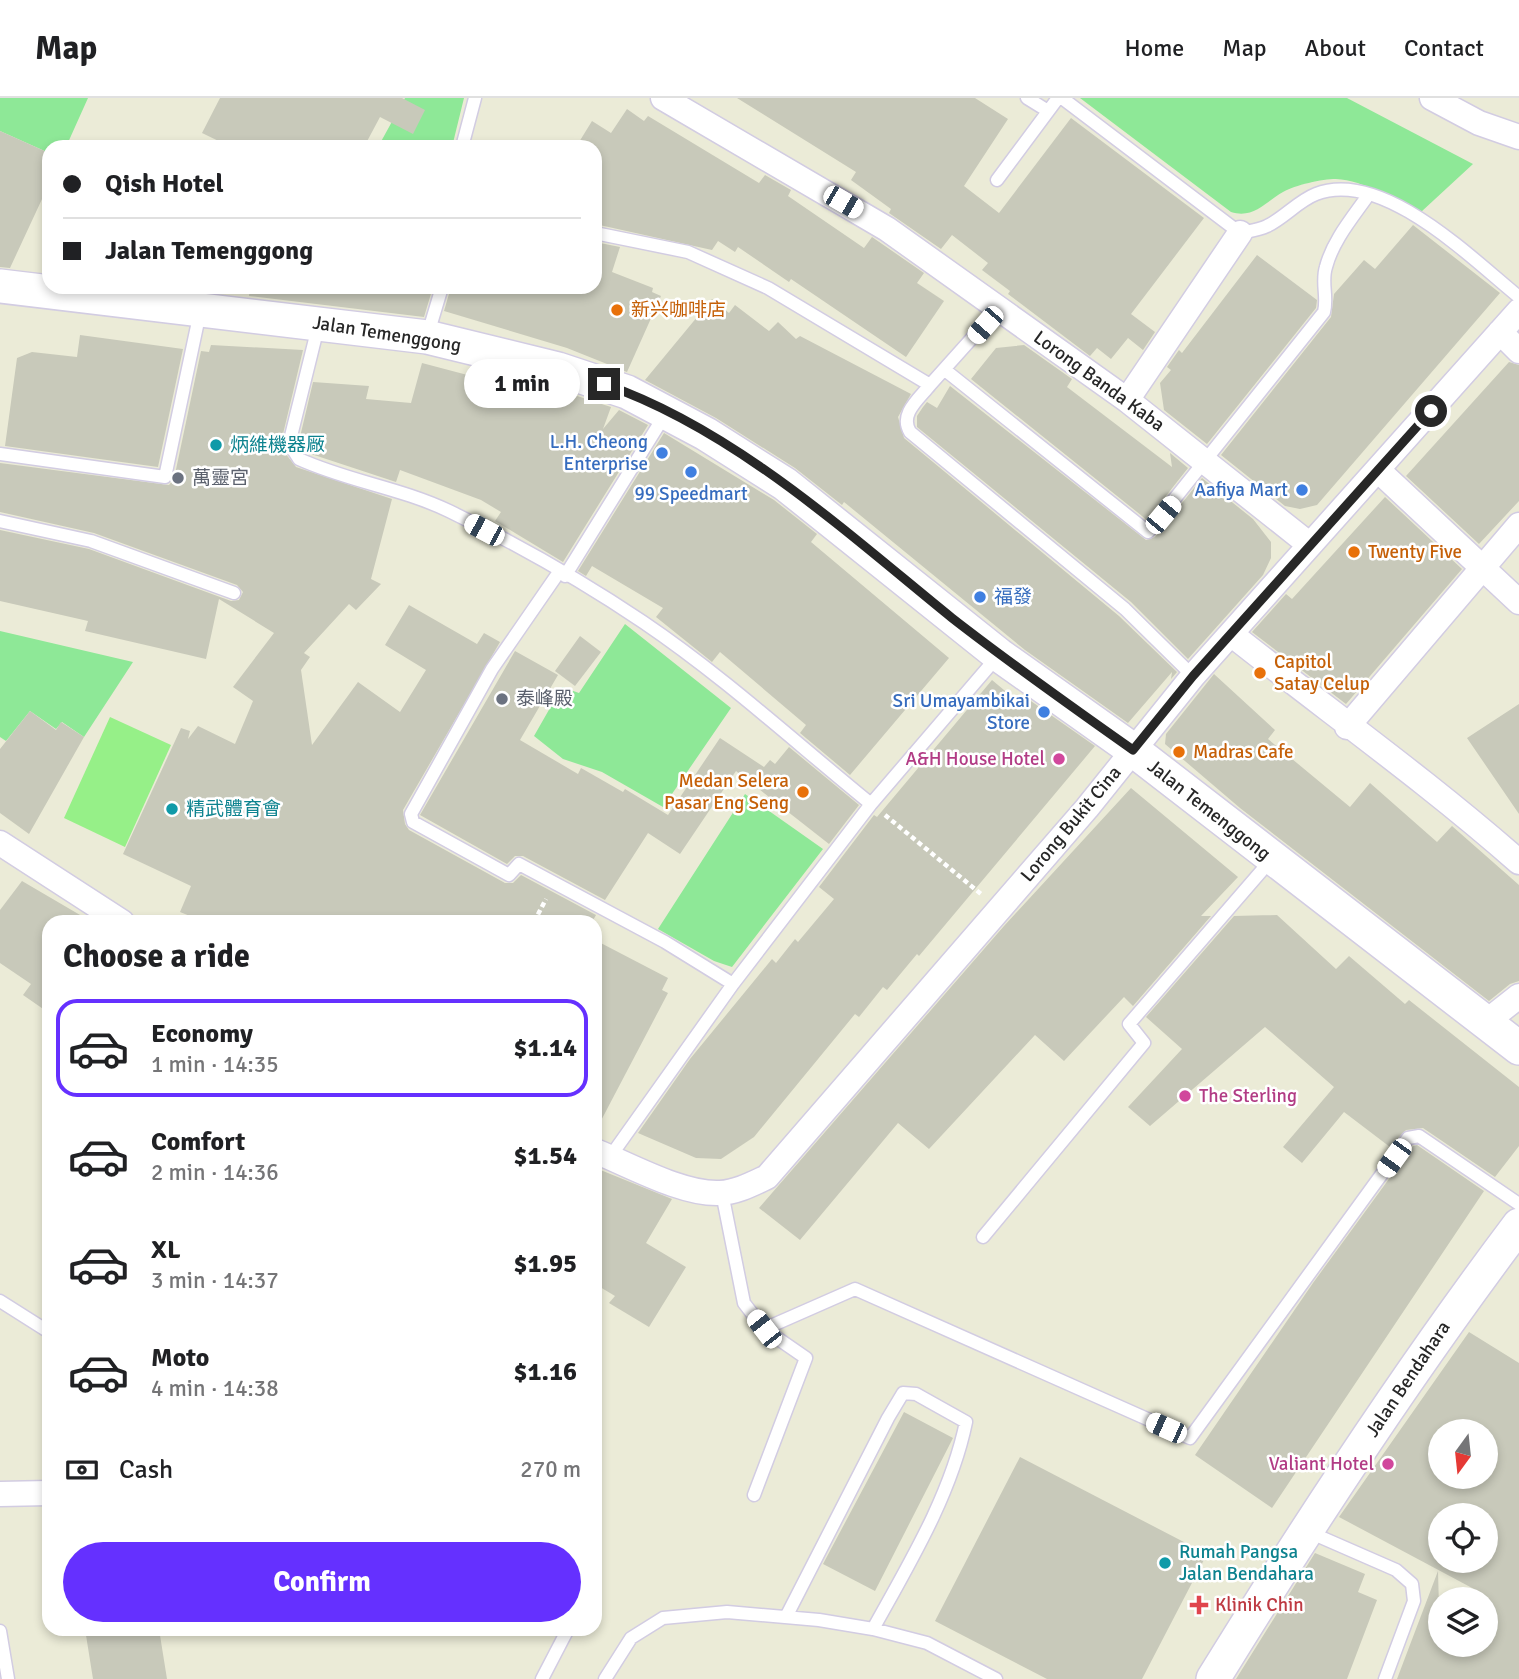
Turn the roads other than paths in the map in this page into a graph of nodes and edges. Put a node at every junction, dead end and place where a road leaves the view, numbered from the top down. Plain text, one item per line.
1 (475, 98) edge
2 (663, 98) edge
3 (1027, 98) edge
4 (1060, 98) edge
5 (1432, 98) edge
6 (1048, 111) junction
7 (1519, 137) edge
8 (464, 140) edge
9 (997, 180) dead end
10 (1368, 194) junction
11 (1240, 233) junction
12 (602, 234) edge
13 (0, 286) edge
14 (42, 291) edge
15 (73, 294) edge
16 (440, 294) edge
17 (1519, 297) edge
18 (200, 308) junction
19 (999, 309) junction
20 (1519, 311) edge
21 (319, 323) junction
22 (1500, 332) junction
23 (427, 337) junction
24 (1519, 352) edge
25 (945, 370) junction
26 (930, 386) junction
27 (1127, 400) junction
28 (666, 413) junction
29 (0, 454) edge
30 (1206, 463) junction
31 (1379, 471) junction
32 (0, 521) edge
33 (1519, 525) edge
34 (1310, 545) junction
35 (1484, 566) junction
36 (562, 574) junction
37 (234, 593) dead end
38 (1519, 602) edge
39 (1231, 634) junction
40 (999, 655) junction
41 (1193, 676) junction
42 (1347, 727) junction
43 (1133, 750) junction
44 (871, 804) junction
45 (0, 843) edge
46 (1272, 859) junction
47 (1519, 862) edge
48 (111, 915) edge
49 (733, 984) junction
50 (1519, 996) edge
51 (1486, 1022) junction
52 (1519, 1048) edge
53 (602, 1154) edge
54 (722, 1193) junction
55 (1519, 1203) edge
56 (1519, 1225) edge
57 (983, 1237) dead end
58 (0, 1301) edge
59 (42, 1328) edge
60 (764, 1329) junction
61 (42, 1493) edge
62 (0, 1494) edge
63 (754, 1495) dead end
64 (1305, 1531) junction
65 (786, 1617) junction
66 (873, 1629) junction
67 (0, 1630) edge
68 (564, 1636) edge
69 (8, 1679) edge
70 (542, 1679) edge
71 (605, 1679) edge
72 (996, 1679) edge
73 (1213, 1679) edge
74 (1385, 1679) edge

1 - 8 lane
2 - 19 street, Lorong Banda Kaba
3 - 6 lane
4 - 6 lane
4 - 11 lane
5 - 7 street
6 - 9 lane
10 - 11 lane
10 - 17 lane
10 - 30 lane
11 - 27 street
12 - 26 lane
13 - 14 street, Jalan Temenggong
15 - 18 street, Jalan Temenggong
16 - 23 lane
18 - 21 street, Jalan Temenggong
18 - 29 lane
19 - 25 lane
19 - 27 street, Lorong Banda Kaba
20 - 22 street, Lorong Bukit Cina
21 - 23 street, Jalan Temenggong
21 - 36 lane
22 - 24 street
22 - 31 street, Lorong Bukit Cina
23 - 28 street, Jalan Temenggong
25 - 26 lane
25 - 30 lane
26 - 41 lane
27 - 30 street, Lorong Banda Kaba
28 - 36 lane
28 - 40 street, Jalan Temenggong
30 - 34 street, Lorong Banda Kaba
31 - 34 street, Lorong Bukit Cina
31 - 35 street
32 - 37 lane
33 - 35 street
34 - 39 street, Lorong Bukit Cina
35 - 38 street
35 - 42 street
36 - 44 lane
36 - 49 lane
39 - 41 street, Lorong Bukit Cina
39 - 42 street
40 - 43 street, Jalan Temenggong
40 - 44 lane
41 - 43 street, Lorong Bukit Cina
42 - 47 street
43 - 46 street, Jalan Temenggong
43 - 54 street, Lorong Bukit Cina
44 - 49 lane
45 - 48 street
46 - 51 street, Jalan Temenggong
46 - 57 lane
49 - 53 lane
50 - 51 street
51 - 52 street, Jalan Temenggong
53 - 54 street
54 - 60 lane
55 - 60 lane
56 - 64 street, Jalan Bendahara
58 - 59 lane
60 - 63 lane
61 - 62 street
64 - 73 street, Jalan Bendahara
64 - 74 lane
65 - 66 lane
65 - 66 lane
65 - 71 lane
66 - 72 lane
67 - 69 lane
68 - 70 lane

